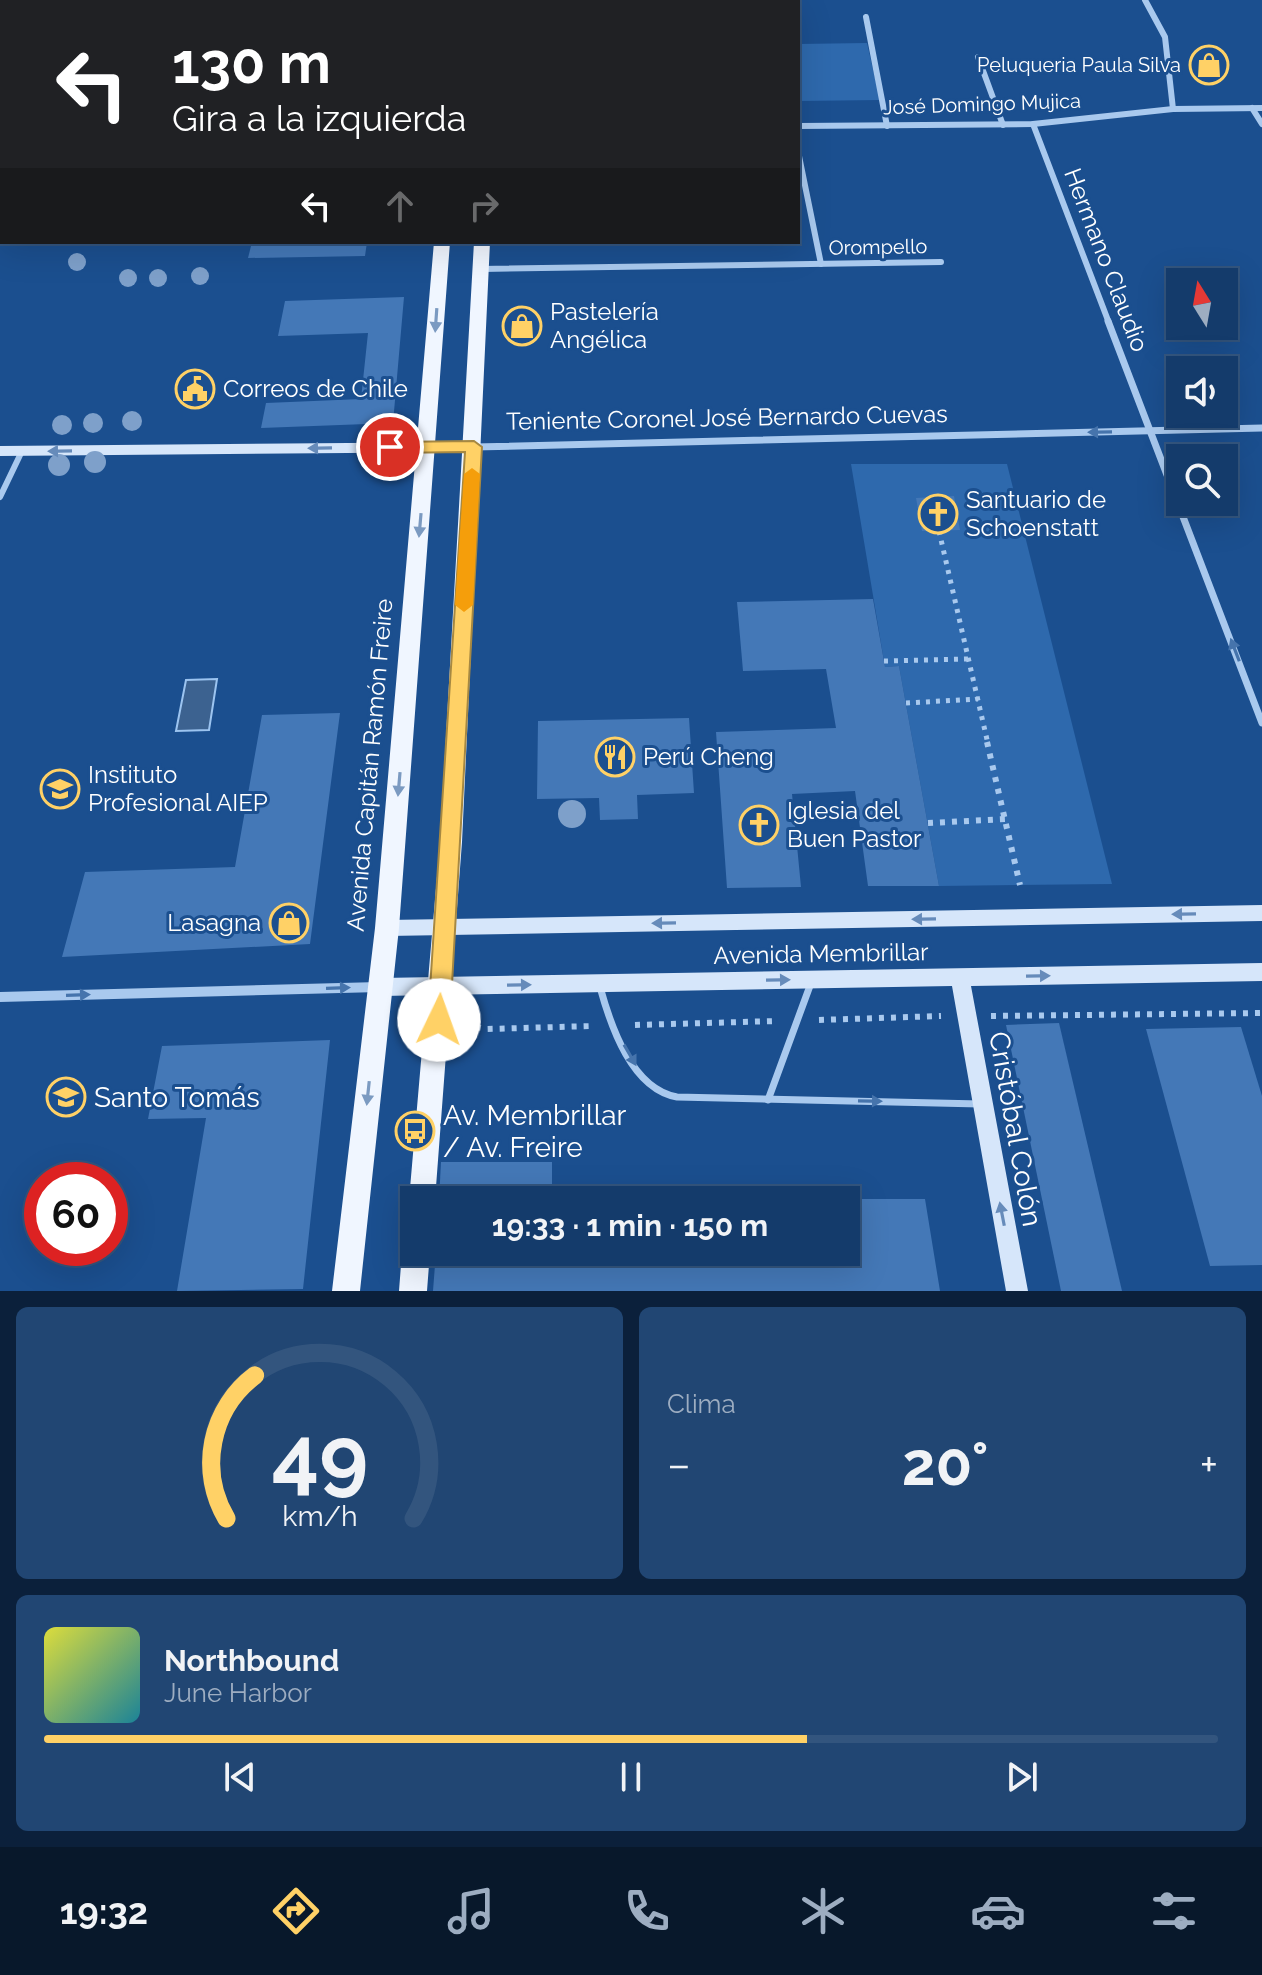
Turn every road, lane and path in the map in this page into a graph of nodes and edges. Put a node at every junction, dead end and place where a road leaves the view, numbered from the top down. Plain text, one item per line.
1 (1145, 0) edge
2 (866, 17) dead end
3 (978, 57) dead end
4 (1252, 108) junction
5 (1262, 108) edge
6 (1173, 109) junction
7 (1033, 124) junction
8 (1262, 124) edge
9 (1003, 125) junction
10 (800, 126) edge
11 (887, 126) junction
12 (800, 161) edge
13 (442, 244) edge
14 (482, 244) edge
15 (941, 262) dead end
16 (821, 264) junction
17 (481, 269) junction
18 (1262, 428) edge
19 (1150, 429) junction
20 (426, 447) junction
21 (474, 447) junction
22 (0, 451) edge
23 (22, 451) junction
24 (0, 497) edge
25 (939, 531) dead end
26 (969, 659) junction
27 (884, 661) dead end
28 (978, 699) junction
29 (906, 703) dead end
30 (1262, 723) edge
31 (1006, 819) junction
32 (928, 823) dead end
33 (1020, 885) dead end
34 (1262, 913) edge
35 (445, 927) junction
36 (387, 928) junction
37 (1262, 972) edge
38 (960, 978) junction
39 (812, 980) junction
40 (599, 984) junction
41 (441, 986) junction
42 (381, 987) junction
43 (0, 997) edge
44 (768, 1100) junction
45 (981, 1104) junction
46 (423, 1186) edge
47 (415, 1266) edge
48 (346, 1291) edge
49 (413, 1291) edge
50 (1017, 1291) edge

1 - 6 street
2 - 11 street
3 - 9 street
4 - 5 street, José Domingo Mujica
4 - 6 street, José Domingo Mujica
4 - 8 street
6 - 7 street, José Domingo Mujica
7 - 9 street, José Domingo Mujica
7 - 19 street, Hermano Claudio
9 - 11 street, José Domingo Mujica
10 - 11 street, José Domingo Mujica
12 - 16 street
13 -> 20 main road, Avenida Capitán Ramón Freire
14 - 17 main road
15 - 16 street, Orompello
16 - 17 street, Orompello
17 - 21 main road
18 - 19 street, Teniente Coronel José Bernardo Cuevas
19 -> 21 street, Teniente Coronel José Bernardo Cuevas
30 -> 19 street, Hermano Claudio
20 - 21 main road, Teniente Coronel José Bernardo Cuevas
20 -> 23 main road, Teniente Coronel José Bernardo Cuevas
20 -> 36 main road, Avenida Capitán Ramón Freire
21 - 35 main road
22 - 23 main road, Teniente Coronel José Bernardo Cuevas
23 - 24 lane
25 - 26 path
26 - 27 path
26 - 28 path
28 - 29 path
28 - 31 path
31 - 32 path
31 - 33 path
34 -> 35 main road, Avenida Membrillar
35 - 36 main road, Avenida Membrillar
35 - 41 main road
36 - 42 main road, Avenida Capitán Ramón Freire
38 -> 37 main road, Avenida Membrillar
38 - 39 main road, Avenida Membrillar
38 - 45 main road, Cristóbal Colón
40 -> 39 main road, Avenida Membrillar
39 - 44 lane
41 -> 40 main road, Avenida Membrillar
40 -> 44 lane
41 - 42 main road, Avenida Membrillar
41 - 46 main road
43 -> 42 street
42 -> 48 main road, Avenida Capitán Ramón Freire
44 -> 45 lane
50 -> 45 main road, Cristóbal Colón
47 - 49 main road

